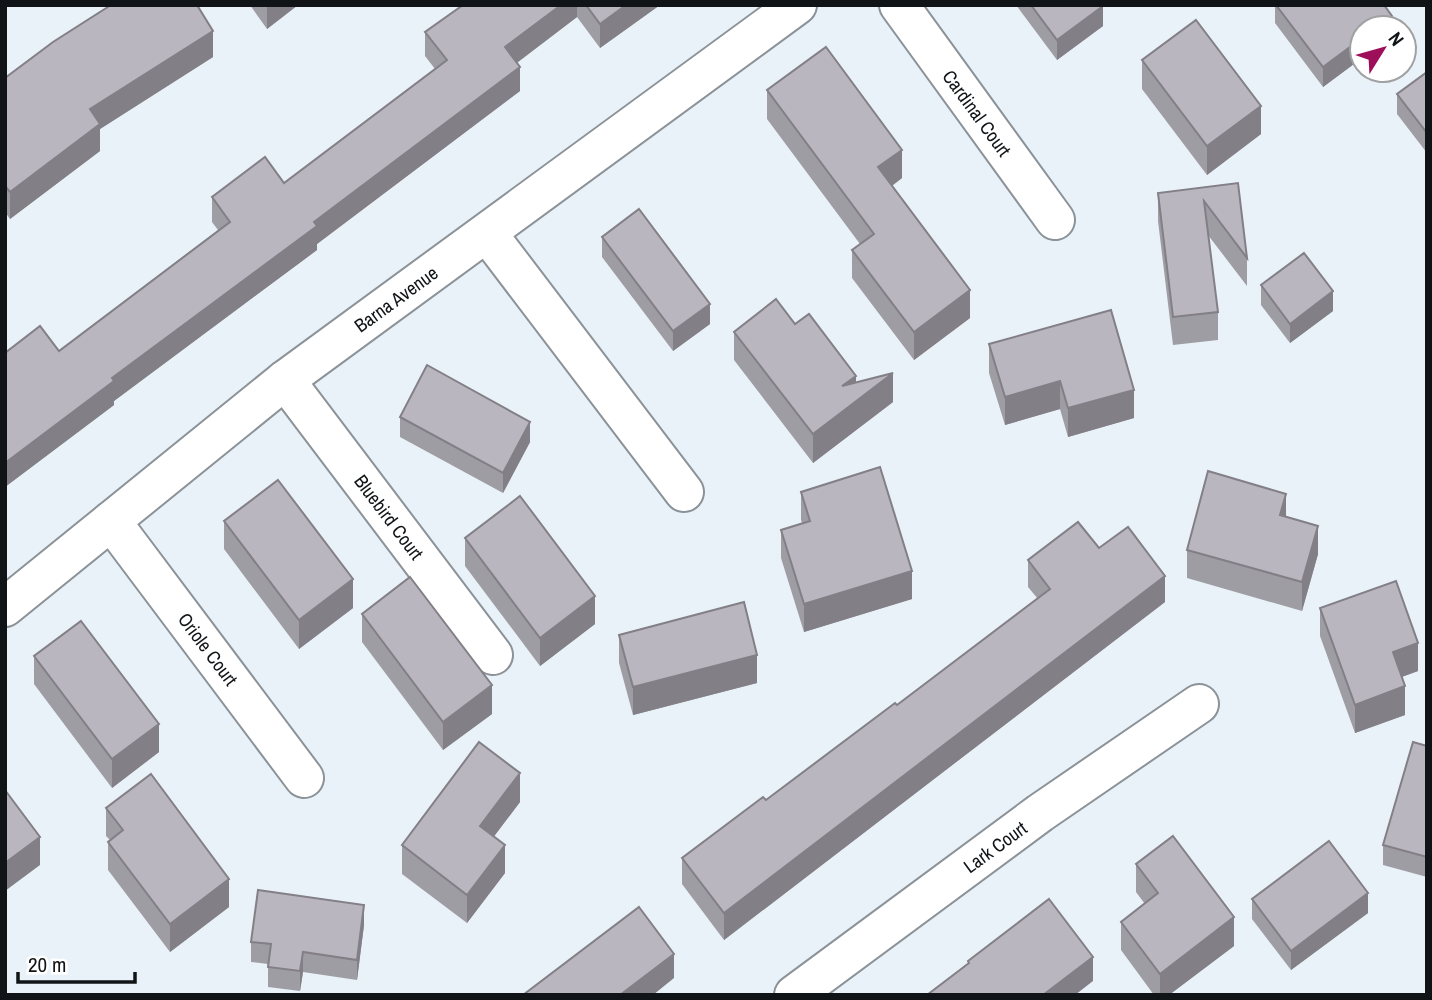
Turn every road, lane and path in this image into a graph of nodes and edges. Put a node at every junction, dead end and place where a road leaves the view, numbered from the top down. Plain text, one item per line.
1 (899, 5) edge
2 (787, 8) edge
3 (1055, 220) dead end
4 (487, 233) junction
5 (285, 380) junction
6 (684, 492) dead end
7 (111, 521) junction
8 (5, 607) edge
9 (493, 655) dead end
10 (1199, 704) dead end
11 (304, 778) dead end
12 (794, 995) edge

1 - 3 street, Cardinal Court
2 - 4 street, Barna Avenue
4 - 5 street, Barna Avenue
4 - 6 street
5 - 7 street, Barna Avenue
5 - 9 street, Bluebird Court
7 - 8 street, Barna Avenue
7 - 11 street, Oriole Court
10 - 12 street, Lark Court

